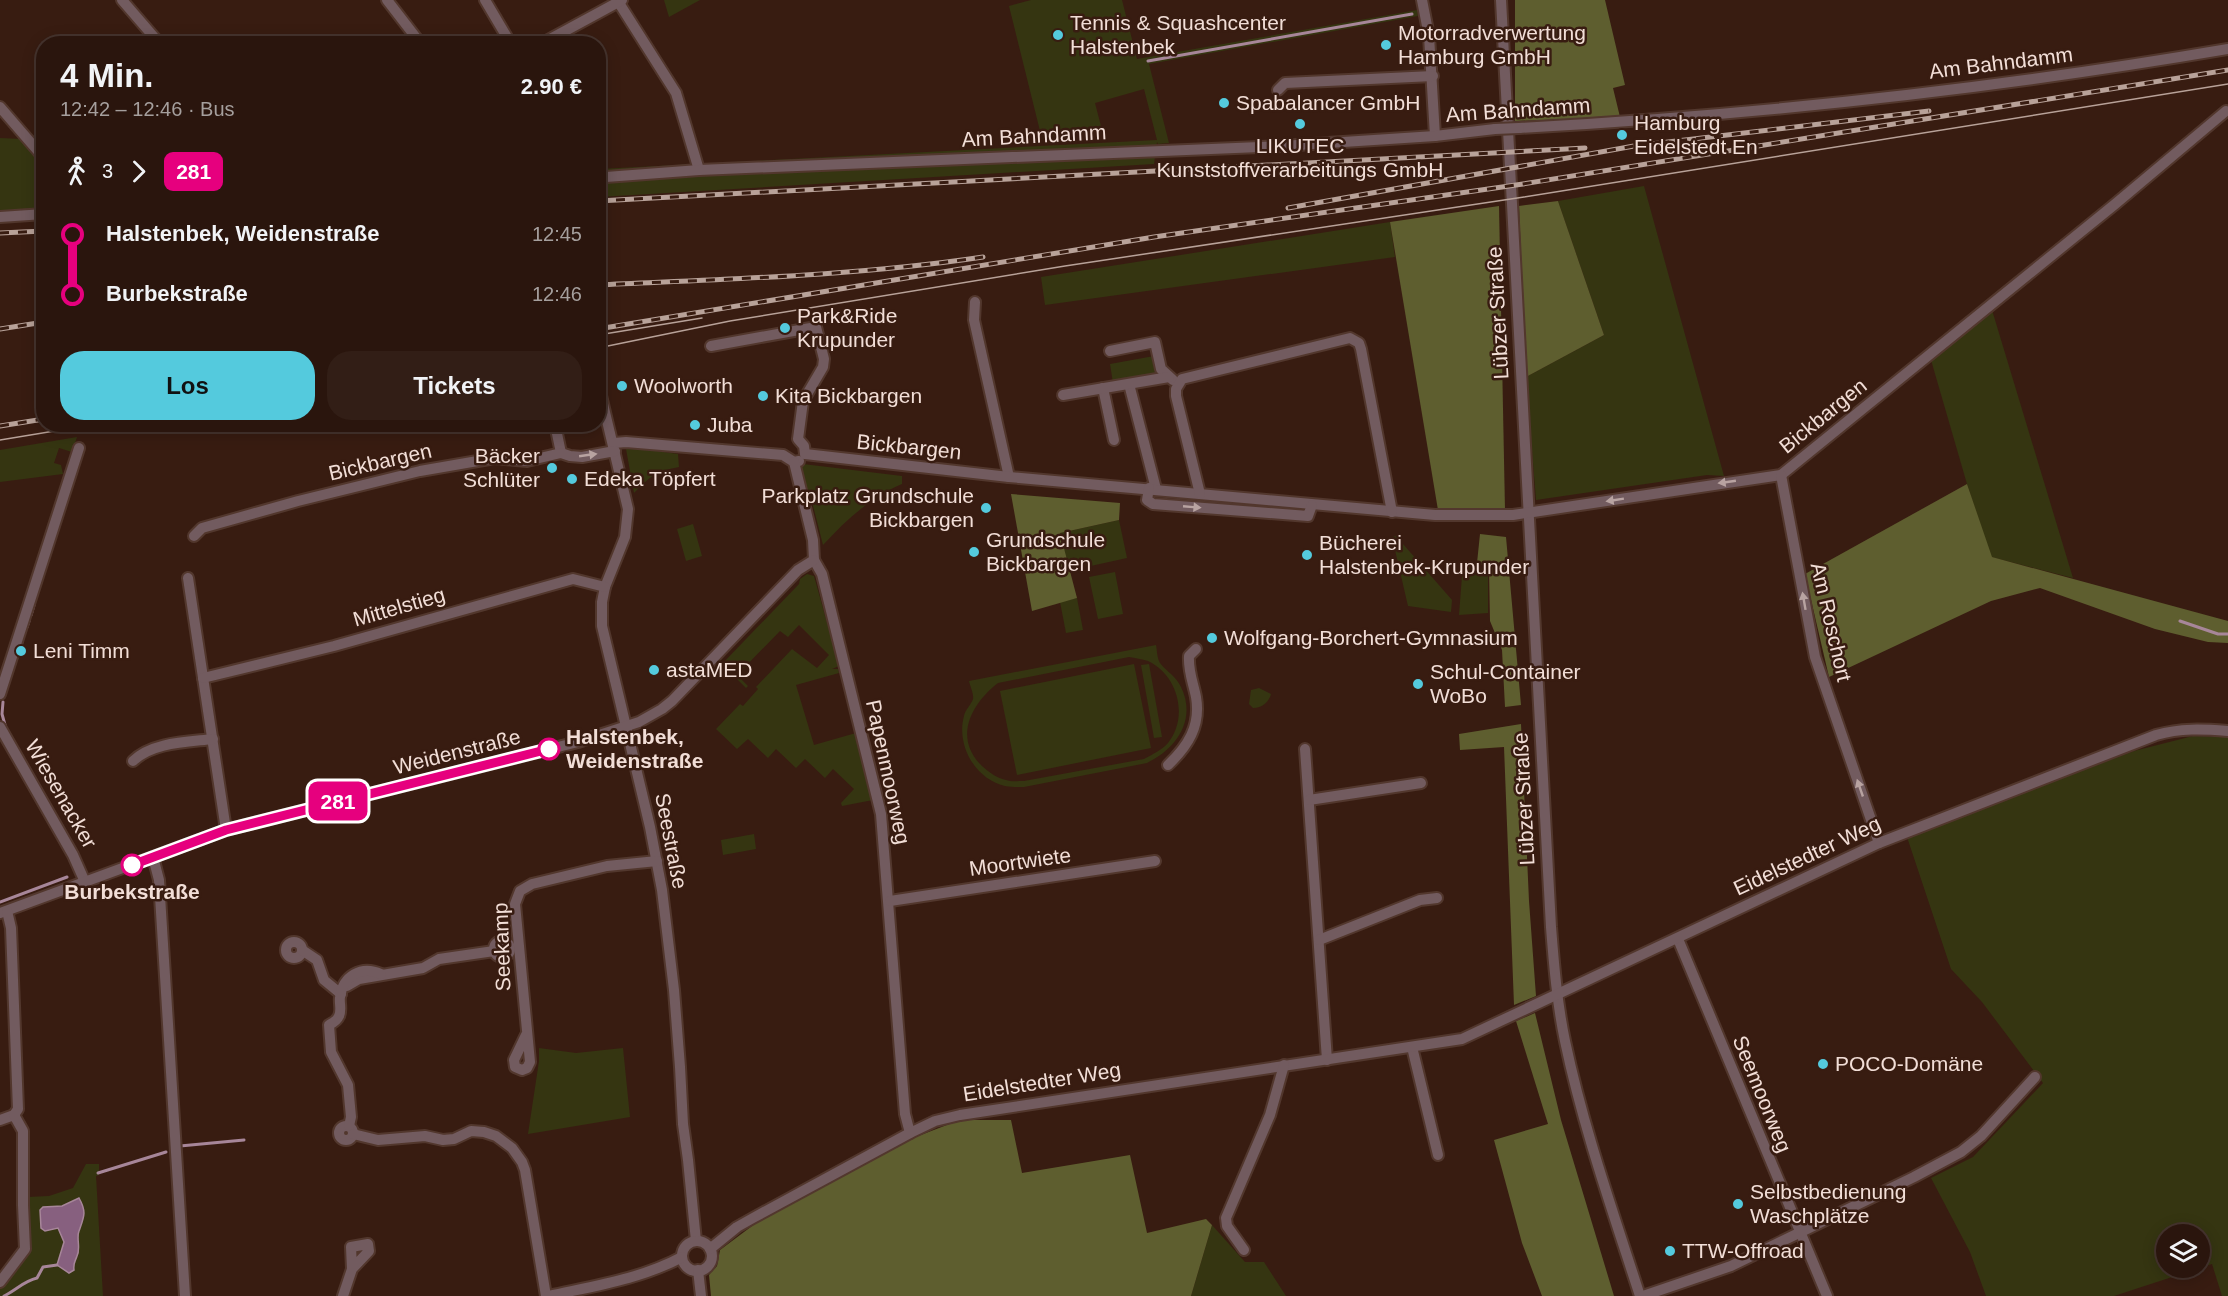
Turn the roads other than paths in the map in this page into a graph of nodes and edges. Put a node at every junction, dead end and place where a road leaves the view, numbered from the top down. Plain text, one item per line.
1 (122, 0) edge
2 (387, 0) edge
3 (485, 0) edge
4 (1422, 0) edge
5 (1502, 0) edge
6 (620, 1) edge
7 (153, 36) edge
8 (415, 36) edge
9 (506, 36) edge
10 (556, 36) edge
11 (2228, 49) edge
12 (1433, 76) junction
13 (1278, 90) dead end
14 (0, 107) edge
15 (2226, 111) dead end
16 (1435, 136) junction
17 (36, 149) edge
18 (699, 170) junction
19 (606, 177) dead end
20 (36, 215) edge
21 (0, 217) edge
22 (975, 302) dead end
23 (711, 346) dead end
24 (1110, 351) dead end
25 (1174, 380) junction
26 (1130, 384) junction
27 (1103, 388) junction
28 (1063, 395) dead end
29 (606, 413) edge
30 (557, 432) edge
31 (1114, 440) dead end
32 (615, 447) junction
33 (79, 448) dead end
34 (561, 453) junction
35 (805, 454) junction
36 (794, 462) junction
37 (1781, 475) junction
38 (1010, 477) junction
39 (1152, 489) junction
40 (1200, 494) junction
41 (1312, 505) junction
42 (1392, 512) junction
43 (1528, 514) junction
44 (194, 536) dead end
45 (814, 560) junction
46 (188, 578) dead end
47 (605, 587) junction
48 (1196, 649) dead end
49 (202, 676) junction
50 (0, 694) edge
51 (0, 727) edge
52 (626, 727) junction
53 (2228, 730) edge
54 (213, 739) junction
55 (1305, 749) dead end
56 (133, 761) dead end
57 (1168, 765) dead end
58 (1421, 783) dead end
59 (1309, 800) junction
60 (226, 830) junction
61 (1879, 843) junction
62 (153, 858) junction
63 (657, 861) junction
64 (1155, 861) dead end
65 (86, 882) junction
66 (1437, 898) dead end
67 (890, 901) junction
68 (4, 912) edge
69 (1678, 939) junction
70 (1319, 940) junction
71 (514, 948) junction
72 (302, 950) dead end
73 (1557, 993) junction
74 (341, 994) junction
75 (526, 1035) dead end
76 (1412, 1047) junction
77 (1327, 1060) junction
78 (1284, 1065) junction
79 (2035, 1077) dead end
80 (14, 1115) junction
81 (0, 1120) edge
82 (910, 1132) junction
83 (1438, 1155) dead end
84 (1799, 1233) junction
85 (696, 1241) junction
86 (710, 1249) junction
87 (1244, 1250) dead end
88 (682, 1257) junction
89 (352, 1269) dead end
90 (698, 1270) junction
91 (0, 1282) edge
92 (1826, 1295) edge
93 (185, 1296) edge
94 (343, 1296) edge
95 (548, 1296) edge
96 (700, 1296) edge
97 (1641, 1296) edge

1 - 7 street
2 - 8 street
3 - 9 street
4 - 12 street
5 - 43 street, Lübzer Straße
6 - 10 street
6 - 18 street
11 - 16 street, Am Bahndamm, bridge
12 - 13 street
12 - 16 street
14 - 17 street
15 - 37 street, Bickbargen
16 - 18 street, Am Bahndamm
18 - 19 street, Am Bahndamm
20 - 21 street
22 - 38 street
23 - 35 street
24 - 25 street
25 - 26 street
25 - 40 street
25 - 42 street
26 - 27 street
26 - 39 street
27 - 28 street
27 - 31 street
29 - 32 street, Seestraße
30 - 34 street
34 -> 32 street, Bickbargen
32 - 36 street, Bickbargen
32 - 47 street, Seestraße
33 - 50 street
34 - 44 street, Bickbargen
35 - 36 street
35 - 38 street, Bickbargen
36 - 45 street, Papenmoorweg
37 -> 43 street, Bickbargen
61 -> 37 street, Am Roschort
38 - 39 street, Bickbargen
39 - 40 street, Bickbargen
39 -> 41 street, Bickbargen
40 - 41 street, Bickbargen
41 - 42 street, Bickbargen
42 - 43 street, Bickbargen
43 - 73 street, Lübzer Straße
45 - 52 street, Weidenstraße
45 - 67 street, Papenmoorweg
46 - 49 street
47 - 49 street, Mittelstieg
47 - 52 street, Seestraße
48 - 57 street
49 - 54 street
51 - 65 street, Wiesenacker
52 - 60 street, Weidenstraße
52 - 63 street, Seestraße
53 - 61 street, Eidelstedter Weg
54 - 56 street
54 - 60 street
55 - 59 street
58 - 59 street
59 - 70 street
60 - 62 street, Weidenstraße
61 - 69 street, Eidelstedter Weg
62 - 65 street, Weidenstraße
62 - 93 street
63 - 71 street, Seekamp
63 - 85 street, Seestraße
64 - 67 street, Moortwiete
65 - 68 street, Weidenstraße
66 - 70 street
67 - 82 street, Papenmoorweg
68 - 80 street
69 - 73 street, Eidelstedter Weg
69 - 84 street, Seemoorweg
70 - 77 street
71 - 74 street
71 - 75 street, Seekamp
72 - 74 street
73 - 76 street, Eidelstedter Weg
73 - 97 street, Lübzer Straße
74 - 95 street
76 - 77 street, Eidelstedter Weg
76 - 83 street
77 - 78 street, Eidelstedter Weg
78 - 82 street, Eidelstedter Weg
78 - 87 street
79 - 84 street
80 - 81 street
80 - 91 street
82 - 86 street, Eidelstedter Weg
84 - 92 street, Seemoorweg
84 - 97 street
85 - 86 street
85 - 88 street
86 - 90 street
88 - 90 street
88 - 95 street
89 - 94 street
90 - 96 street

